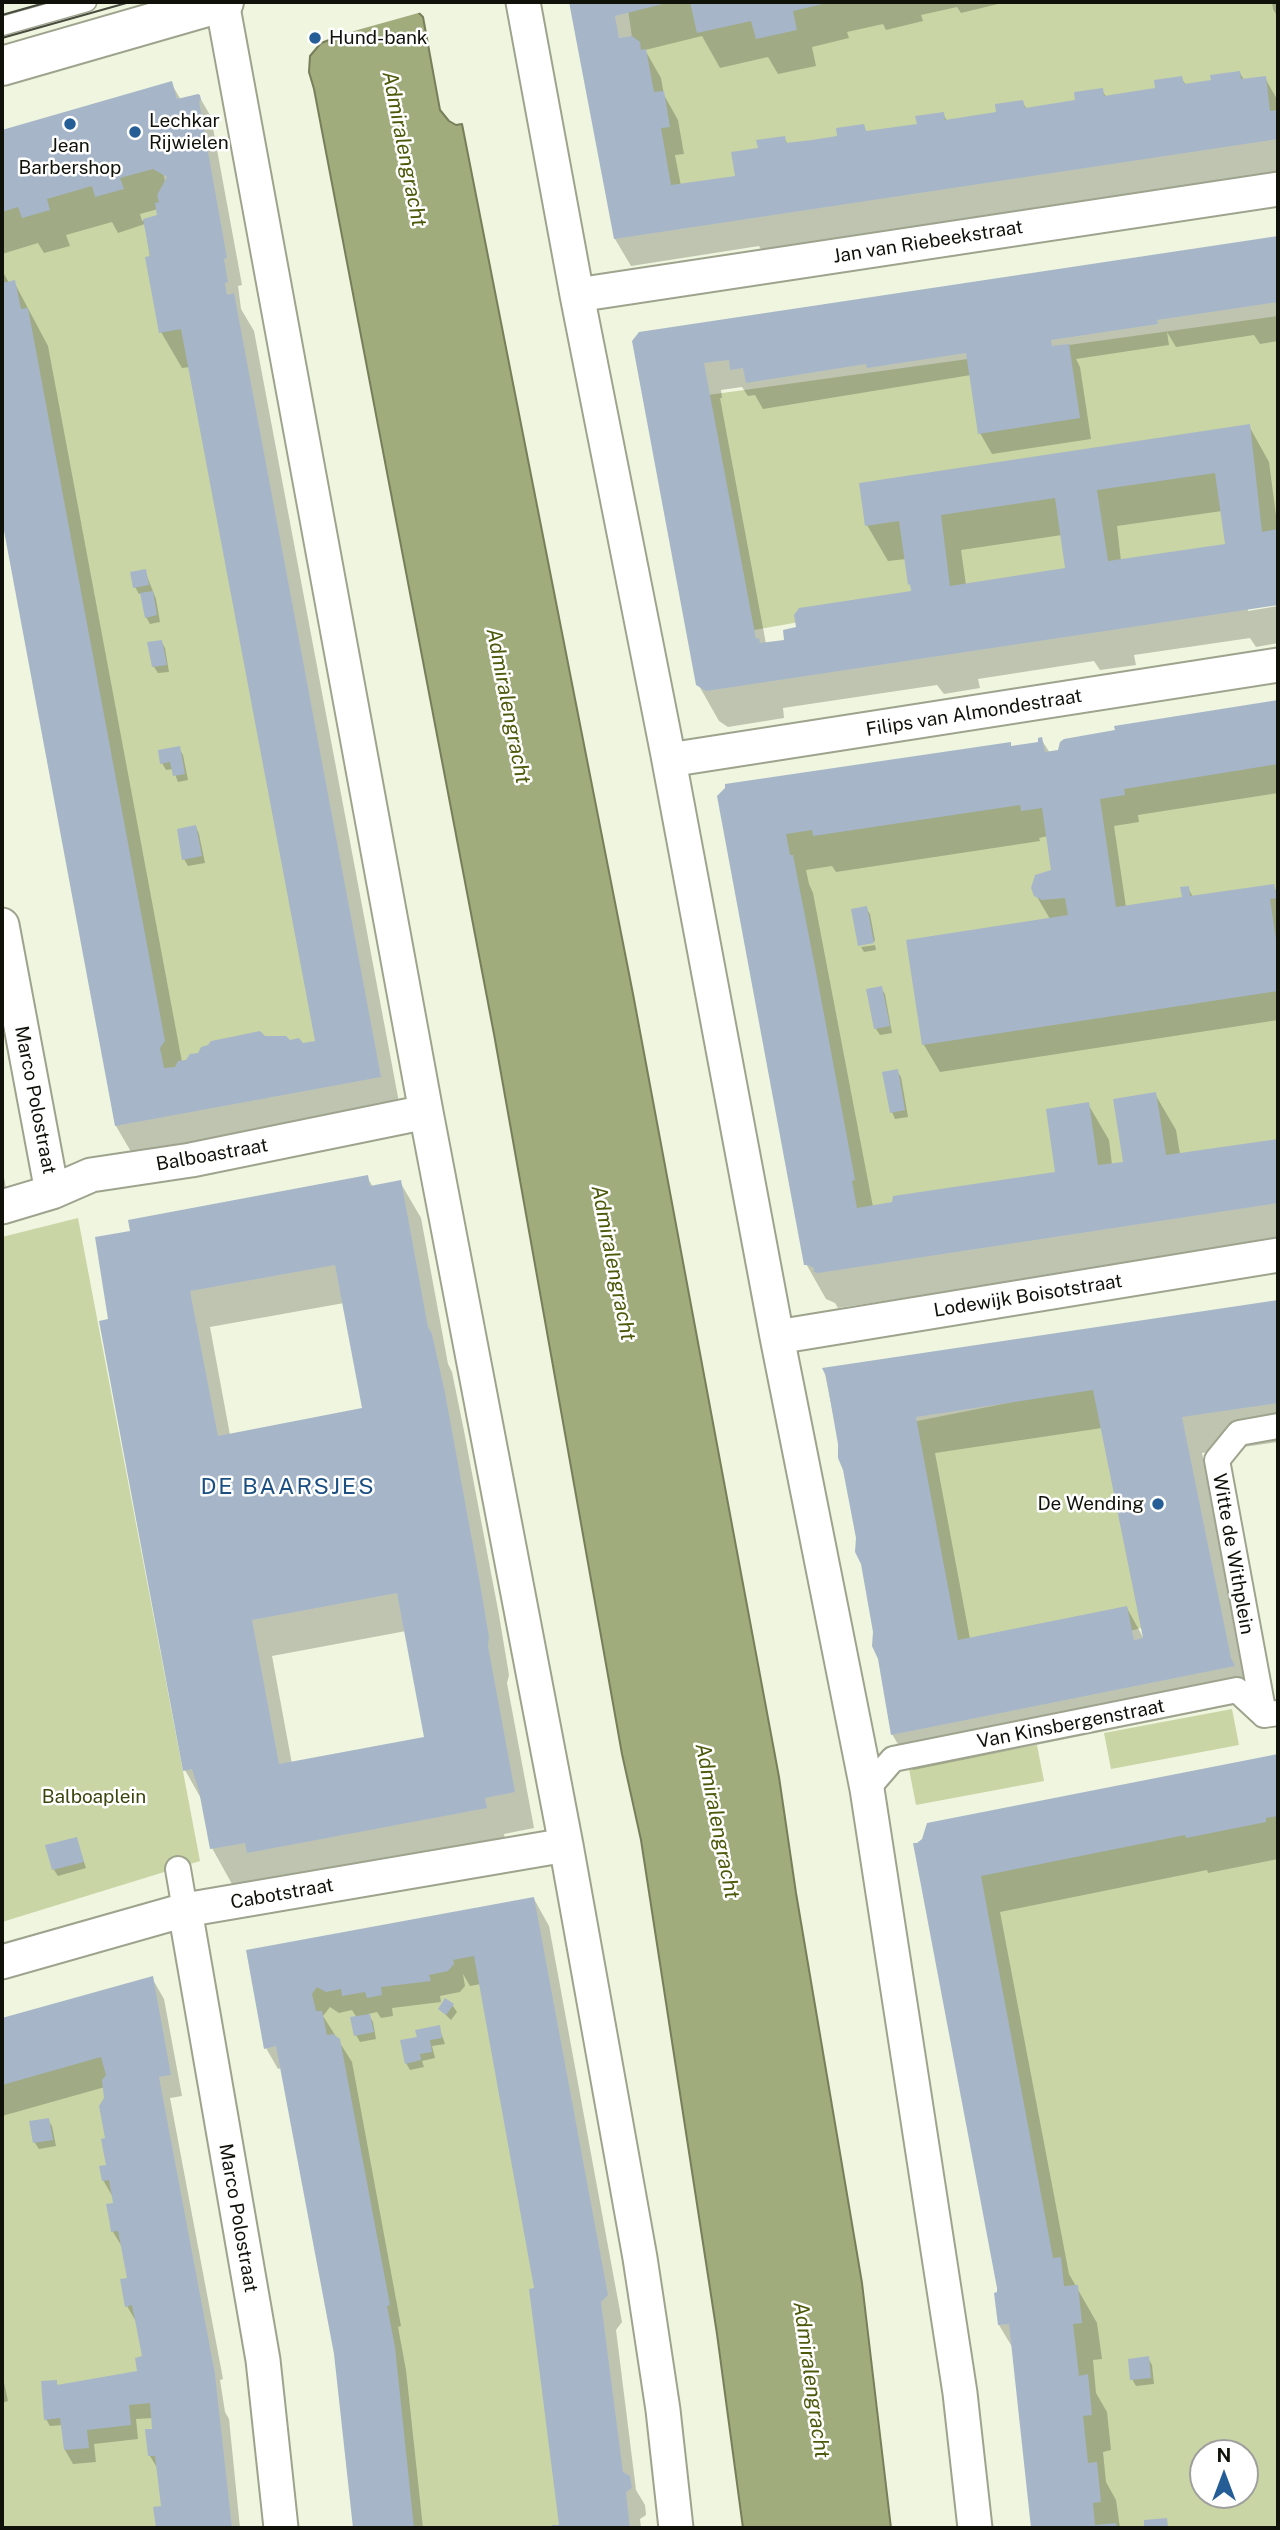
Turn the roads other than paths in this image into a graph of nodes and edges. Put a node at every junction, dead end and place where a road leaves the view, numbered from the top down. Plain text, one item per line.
1 (87, 2) edge
2 (223, 2) edge
3 (523, 2) edge
4 (2, 26) edge
5 (2, 66) edge
6 (1278, 189) edge
7 (578, 295) junction
8 (1278, 665) edge
9 (669, 760) junction
10 (2, 925) edge
11 (426, 1112) junction
12 (52, 1192) junction
13 (2, 1207) edge
14 (1278, 1255) edge
15 (777, 1337) junction
16 (1278, 1426) edge
17 (1271, 1714) edge
18 (867, 1789) junction
19 (566, 1845) junction
20 (178, 1869) dead end
21 (185, 1910) junction
22 (2, 1962) edge
23 (281, 2528) edge
24 (676, 2528) edge
25 (975, 2528) edge

1 - 4 lane
2 - 5 street
2 - 11 street
3 - 7 street
6 - 7 street, Jan van Riebeekstraat
7 - 9 street
8 - 9 street, Filips van Almondestraat
9 - 15 street
10 - 12 street, Marco Polostraat
11 - 12 street, Balboastraat
11 - 19 street
12 - 13 street, Balboastraat
14 - 15 street, Lodewijk Boisotstraat
15 - 18 street
16 - 17 street, Witte de Withplein
17 - 18 street, Van Kinsbergenstraat
18 - 25 street
19 - 21 street, Cabotstraat
19 - 24 street
20 - 21 street
21 - 22 street, Cabotstraat
21 - 23 street, Marco Polostraat

